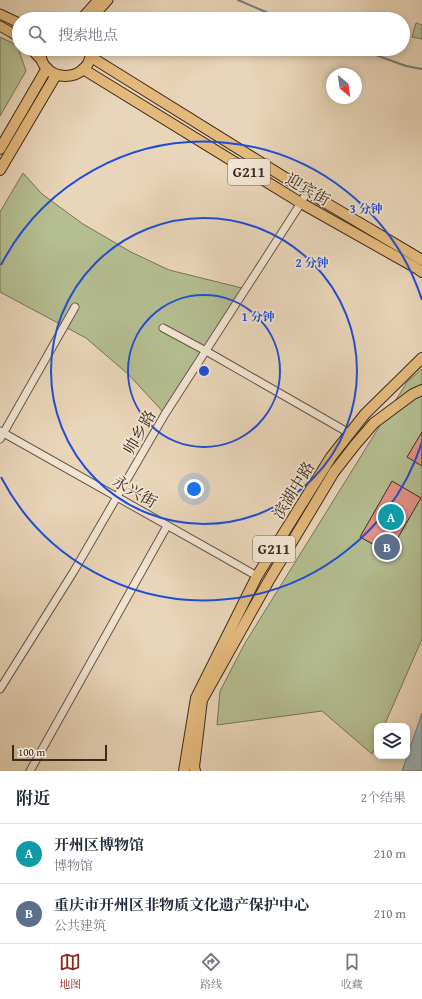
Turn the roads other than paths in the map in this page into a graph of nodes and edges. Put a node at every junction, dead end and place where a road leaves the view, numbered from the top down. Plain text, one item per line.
1 (98, 0) edge
2 (108, 0) edge
3 (87, 12) edge
4 (97, 12) edge
5 (0, 14) edge
6 (12, 20) edge
7 (0, 26) edge
8 (12, 33) edge
9 (37, 56) edge
10 (42, 56) edge
11 (90, 56) edge
12 (96, 56) edge
13 (44, 65) junction
14 (83, 69) junction
15 (56, 75) junction
16 (0, 149) edge
17 (0, 170) edge
18 (307, 191) junction
19 (301, 203) junction
20 (421, 268) edge
21 (75, 307) dead end
22 (162, 328) dead end
23 (206, 351) junction
24 (422, 358) edge
25 (422, 390) edge
26 (349, 433) junction
27 (1, 434) edge
28 (118, 497) junction
29 (167, 526) junction
30 (257, 576) junction
31 (3, 677) edge
32 (0, 689) edge
33 (30, 771) edge
34 (184, 771) edge
35 (194, 771) edge

1 - 3 main road
2 - 4 main road
5 - 6 main road
7 - 8 main road
9 - 13 main road
10 - 13 highway
11 - 14 highway, G211
12 - 18 highway, 迎宾街 / G211
13 - 15 highway
13 - 16 highway
14 - 15 highway
14 - 19 highway, 迎宾街 / G211
15 - 17 highway
18 - 19 street, 帅乡路
18 - 20 highway, 迎宾街 / G211
19 - 20 highway, 迎宾街 / G211
19 - 23 street, 帅乡路
21 - 27 street
22 - 23 street
23 - 26 street
23 - 28 street, 帅乡路
24 - 26 highway, 滨湖中路 / G211
25 - 35 highway, 滨湖中路 / G211
26 - 30 highway, 滨湖中路 / G211
27 - 28 street, 永兴街
28 - 29 street, 永兴街
28 - 31 street, 帅乡路
29 - 30 street, 永兴街
29 - 33 street
30 - 34 highway, 滨湖中路 / G211
31 - 32 street, 帅乡路

